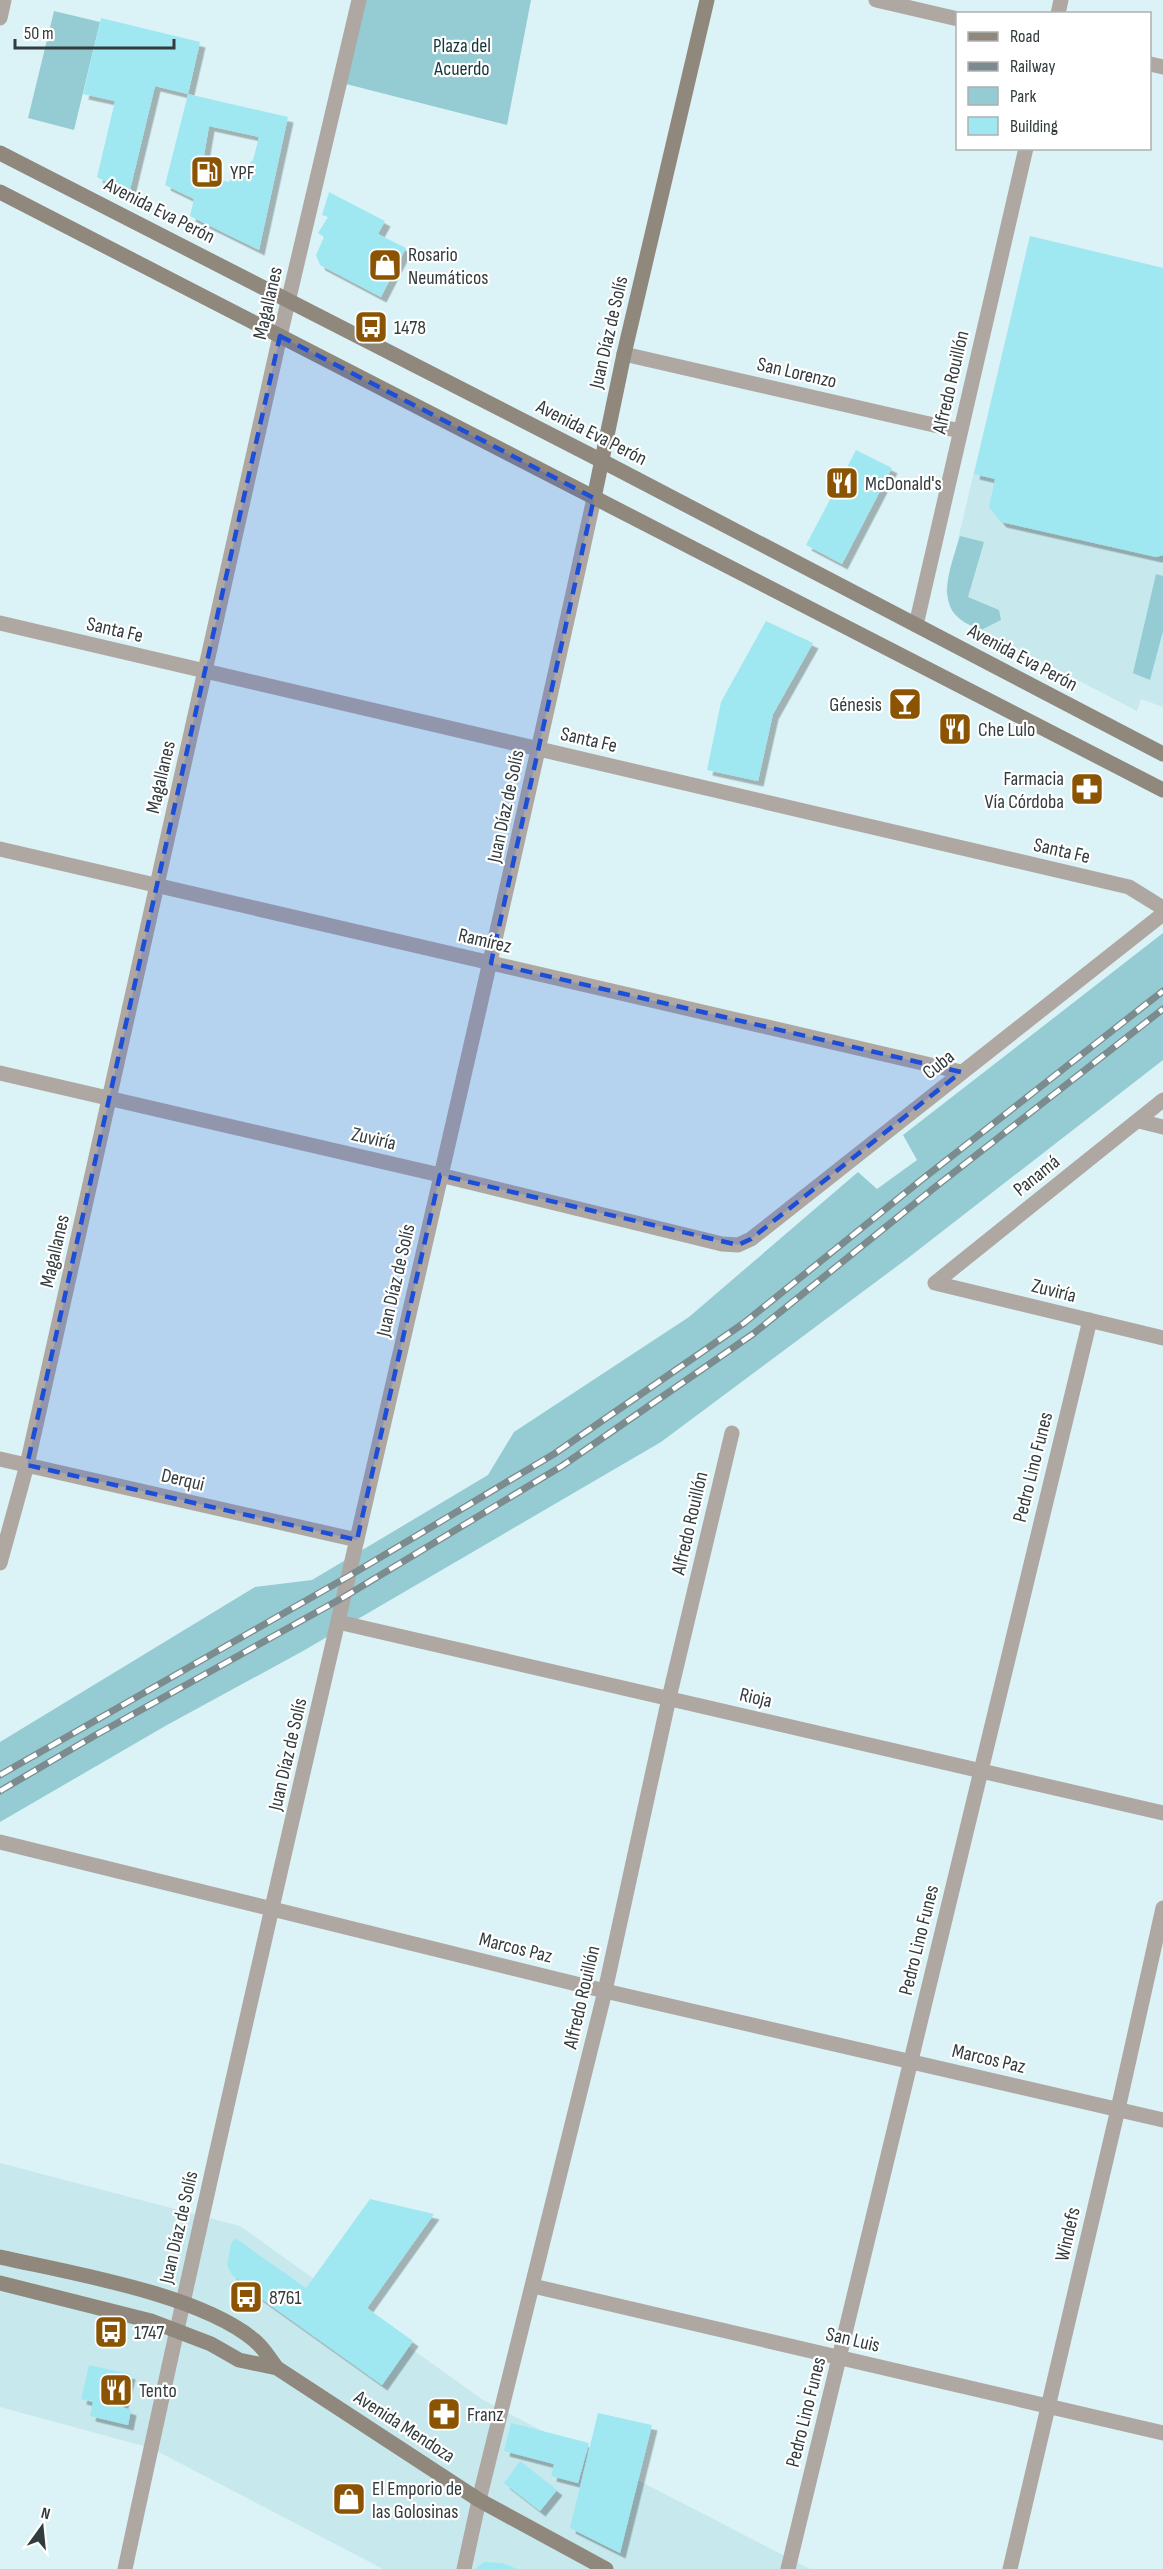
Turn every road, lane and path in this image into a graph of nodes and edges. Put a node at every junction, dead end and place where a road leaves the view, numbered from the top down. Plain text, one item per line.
1 (4, 0) edge
2 (359, 0) edge
3 (707, 0) edge
4 (876, 0) edge
5 (0, 18) edge
6 (956, 19) edge
7 (1026, 150) edge
8 (0, 153) edge
9 (0, 192) edge
10 (289, 299) junction
11 (280, 336) junction
12 (624, 354) junction
13 (960, 431) junction
14 (602, 460) junction
15 (594, 498) junction
16 (0, 623) edge
17 (916, 625) junction
18 (206, 671) junction
19 (539, 749) junction
20 (1163, 754) edge
21 (1163, 790) edge
22 (0, 849) edge
23 (158, 886) junction
24 (1163, 908) edge
25 (1163, 914) edge
26 (491, 963) junction
27 (961, 1072) junction
28 (0, 1073) edge
29 (110, 1099) junction
30 (1163, 1100) edge
31 (1139, 1121) junction
32 (1163, 1127) edge
33 (440, 1175) junction
34 (738, 1245) joint
35 (935, 1283) joint
36 (1089, 1320) junction
37 (1163, 1338) edge
38 (732, 1433) dead end
39 (0, 1459) edge
40 (27, 1465) junction
41 (357, 1540) junction
42 (0, 1563) edge
43 (338, 1622) junction
44 (669, 1698) junction
45 (981, 1771) junction
46 (1163, 1813) edge
47 (0, 1842) edge
48 (1163, 1908) edge
49 (273, 1909) junction
50 (605, 1991) junction
51 (911, 2062) junction
52 (1118, 2109) junction
53 (1163, 2120) edge
54 (0, 2257) edge
55 (0, 2283) edge
56 (533, 2286) junction
57 (182, 2303) junction
58 (175, 2331) junction
59 (839, 2358) junction
60 (277, 2368) junction
61 (1047, 2406) junction
62 (1163, 2433) edge
63 (479, 2500) junction
64 (124, 2569) edge
65 (464, 2569) edge
66 (606, 2569) edge
67 (788, 2569) edge
68 (1010, 2569) edge

1 - 5 street
2 - 10 street, Magallanes
3 - 12 main road, Juan Díaz de Solís
4 - 6 street
7 - 13 street, Alfredo Rouillón
8 - 10 main road, Avenida Eva Perón
9 - 11 main road
10 - 11 street, Magallanes
10 - 14 main road, Avenida Eva Perón
11 - 15 main road
11 - 18 street, Magallanes
12 - 13 street, San Lorenzo
12 - 14 main road, Juan Díaz de Solís
13 - 17 street, Alfredo Rouillón
14 - 15 main road, Juan Díaz de Solís
14 - 17 main road, Avenida Eva Perón
15 - 19 street, Juan Díaz de Solís
15 - 21 main road
16 - 18 street, Santa Fe
17 - 20 main road, Avenida Eva Perón
18 - 19 street, Santa Fe
18 - 23 street, Magallanes
19 - 24 street, Santa Fe
19 - 26 street, Juan Díaz de Solís
22 - 23 street, Ramírez
23 - 26 street, Ramírez
23 - 29 street, Magallanes
25 - 27 street, Cuba
26 - 27 street, Ramírez
26 - 33 street, Juan Díaz de Solís
27 - 34 street, Cuba
28 - 29 street, Zuviría
29 - 33 street, Zuviría
29 - 40 street, Magallanes
30 - 31 street, Panamá
31 - 32 street
31 - 35 street, Panamá
33 - 34 street, Zuviría
33 - 41 street, Juan Díaz de Solís
35 - 36 street, Zuviría
36 - 37 street, Zuviría
36 - 45 street, Pedro Lino Funes
38 - 44 street, Alfredo Rouillón
39 - 40 street, Derqui
40 - 41 street, Derqui
40 - 42 street, Magallanes
41 - 43 street, Juan Díaz de Solís
43 - 44 street, Rioja
43 - 49 street, Juan Díaz de Solís
44 - 45 street, Rioja
44 - 50 street, Alfredo Rouillón
45 - 46 street, Rioja
45 - 51 street, Pedro Lino Funes
47 - 49 street, Marcos Paz
48 - 52 street, Windefs
49 - 50 street, Marcos Paz
49 - 57 street, Juan Díaz de Solís
50 - 51 street, Marcos Paz
50 - 56 street, Alfredo Rouillón
51 - 52 street, Marcos Paz
51 - 59 street, Pedro Lino Funes
52 - 53 street, Marcos Paz
52 - 61 street, Windefs
54 - 57 main road, Avenida Mendoza
55 - 58 main road, Avenida Mendoza
56 - 59 street, San Luis
56 - 63 street, Alfredo Rouillón
57 - 58 street, Juan Díaz de Solís
57 - 60 main road, Avenida Mendoza
58 - 60 main road, Avenida Mendoza
58 - 64 street, Juan Díaz de Solís
59 - 61 street, San Luis
59 - 67 street, Pedro Lino Funes
60 - 63 main road, Avenida Mendoza
61 - 62 street, San Luis
61 - 68 street, Windefs
63 - 65 street, Alfredo Rouillón
63 - 66 main road, Avenida Mendoza

